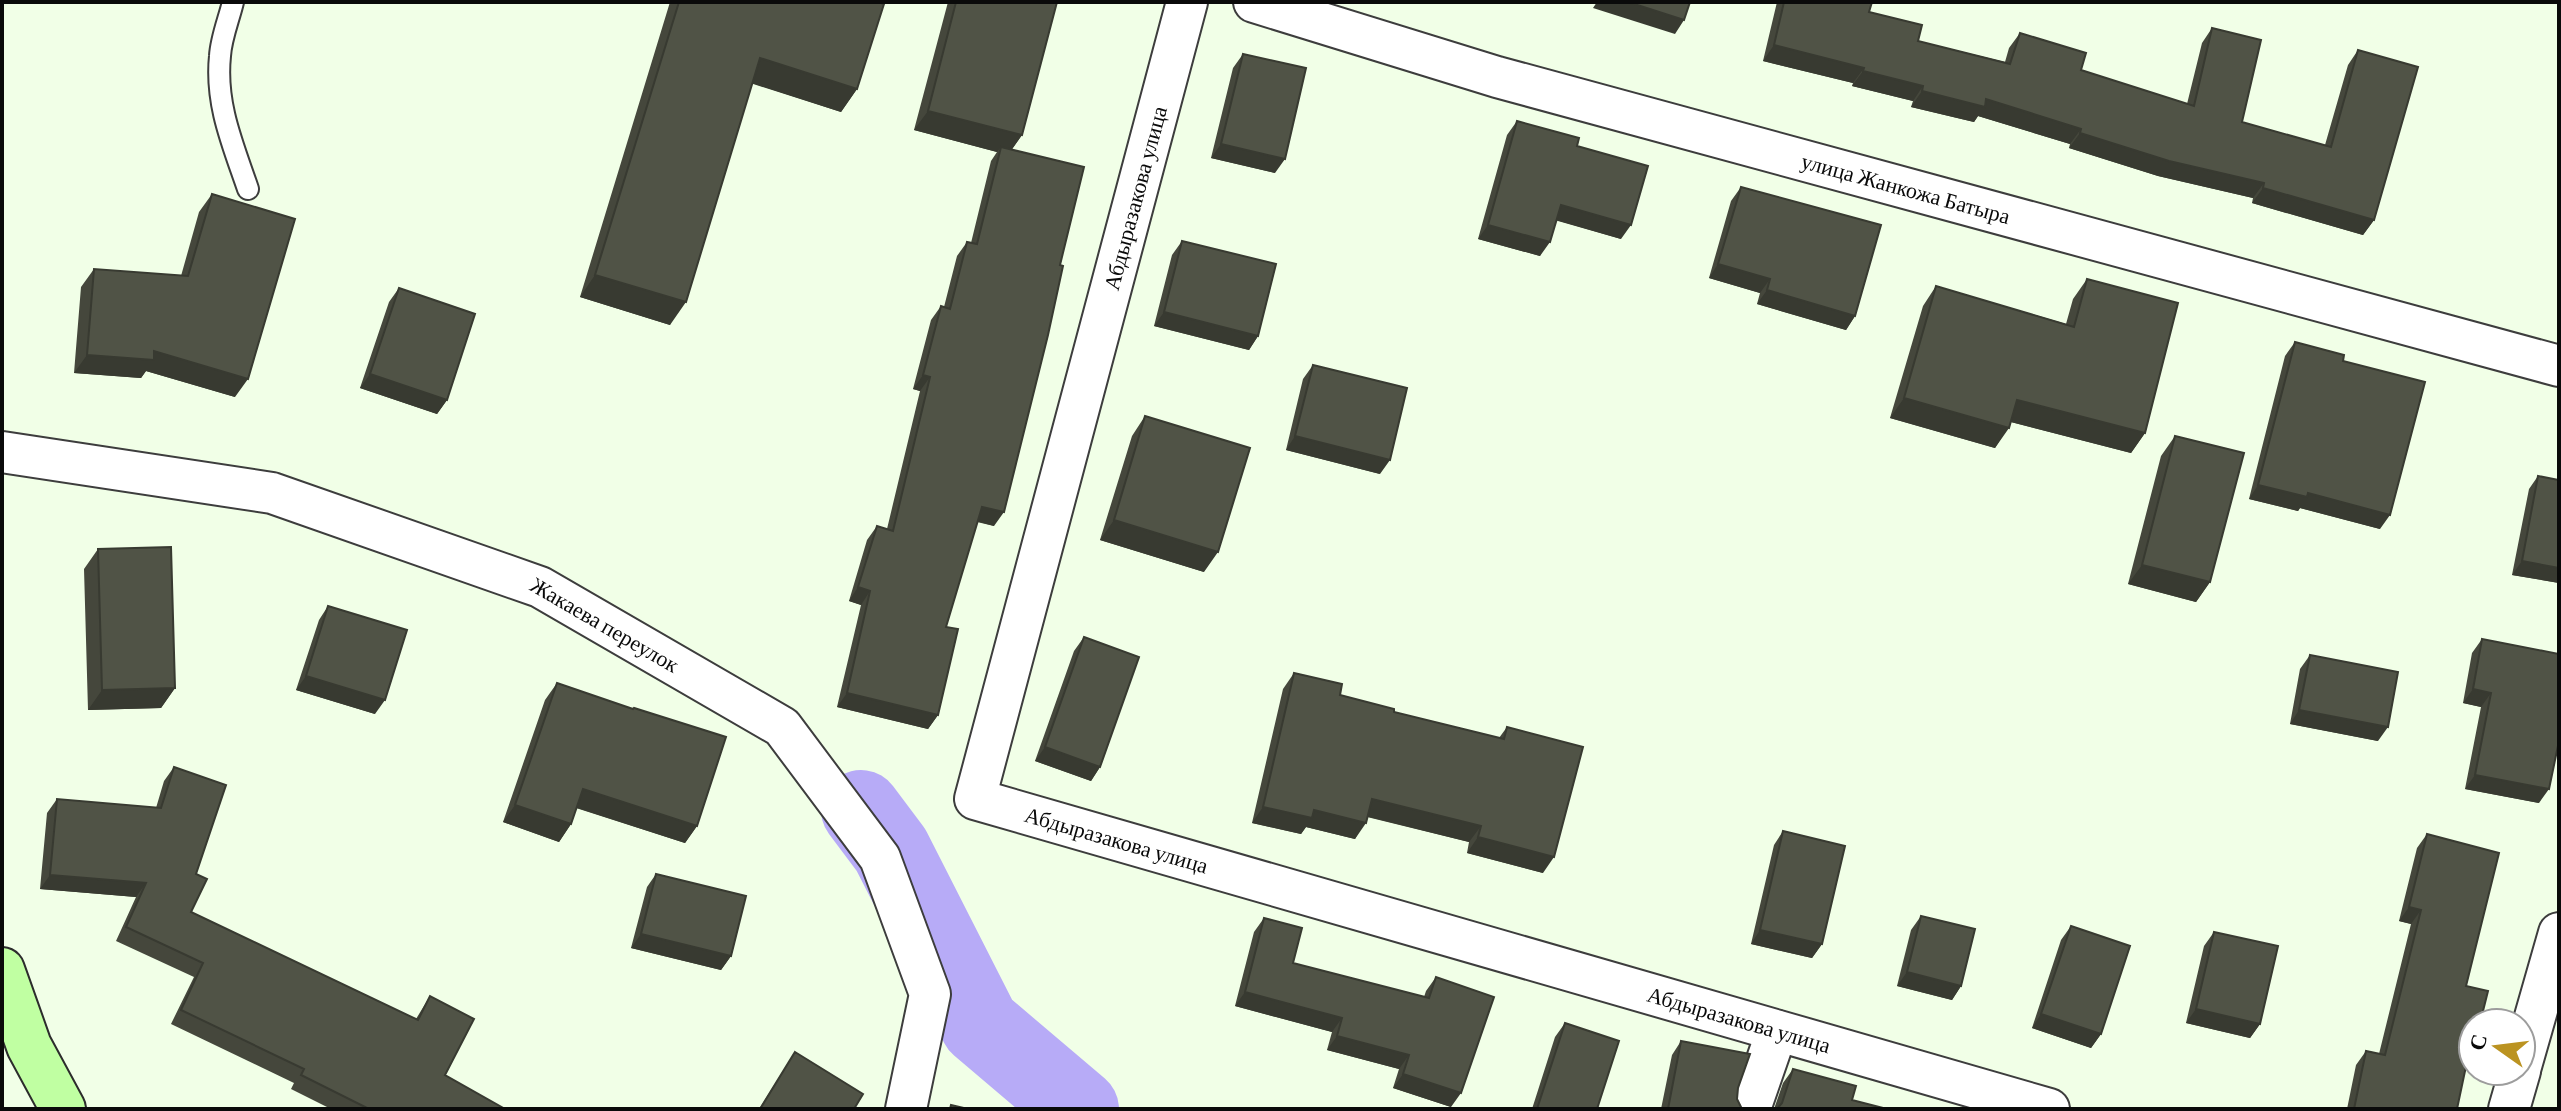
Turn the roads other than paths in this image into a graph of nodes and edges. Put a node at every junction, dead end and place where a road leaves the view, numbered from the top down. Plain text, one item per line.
1 (233, 2) edge
2 (1187, 2) edge
3 (1254, 2) edge
4 (248, 189) dead end
5 (2559, 366) edge
6 (2, 452) edge
7 (2559, 933) edge
8 (2, 970) edge
9 (2537, 1009) edge
10 (1777, 1031) junction
11 (2515, 1087) edge
12 (63, 1109) edge
13 (906, 1109) edge
14 (1750, 1109) edge
15 (2049, 1109) edge
16 (2509, 1109) edge

1 - 4 lane
2 - 10 street, Абдыразакова улица
3 - 5 street, улица Жанкожа Батыра
6 - 13 street, Жакаева переулок
7 - 9 street
8 - 12 street
10 - 14 street
10 - 15 street, Абдыразакова улица
11 - 16 street

